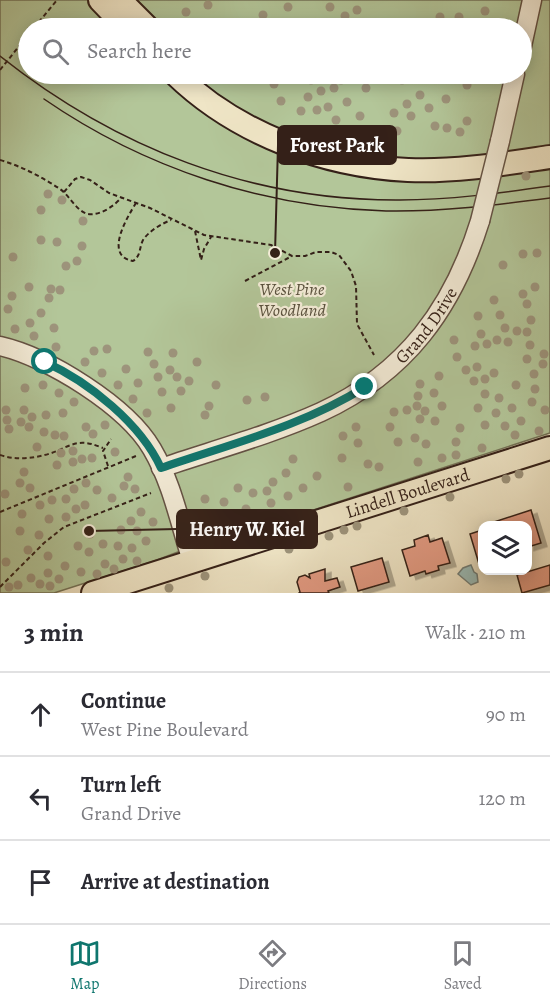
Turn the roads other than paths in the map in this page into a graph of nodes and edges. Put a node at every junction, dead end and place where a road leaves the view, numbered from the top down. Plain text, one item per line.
1 (100, 0) edge
2 (120, 0) edge
3 (532, 0) edge
4 (118, 18) edge
5 (138, 18) edge
6 (528, 18) edge
7 (187, 84) edge
8 (211, 84) edge
9 (513, 84) edge
10 (550, 142) edge
11 (550, 157) edge
12 (0, 346) edge
13 (550, 448) edge
14 (161, 468) junction
15 (192, 561) junction
16 (93, 593) edge

1 - 4 main road
2 - 5 main road
3 - 6 street
7 - 11 main road
8 - 10 main road
9 - 14 street, Grand Drive, bridge
12 - 14 street
13 - 15 main road, Lindell Boulevard
14 - 15 street
15 - 16 main road, Lindell Boulevard

